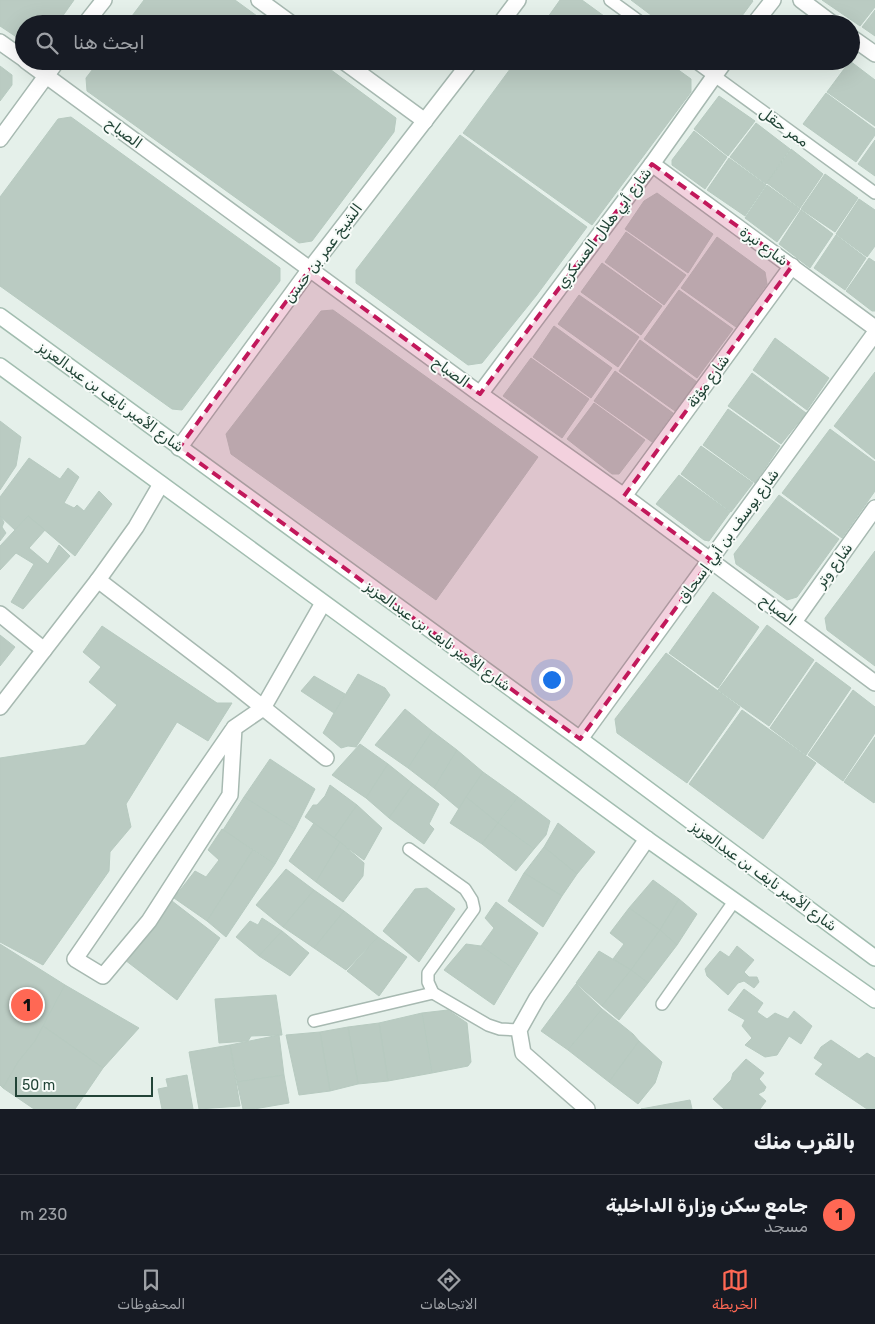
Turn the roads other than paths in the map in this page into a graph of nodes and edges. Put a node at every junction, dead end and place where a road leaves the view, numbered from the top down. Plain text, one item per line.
1 (104, 0) edge
2 (259, 0) edge
3 (518, 0) edge
4 (610, 0) edge
5 (773, 0) edge
6 (800, 0) edge
7 (93, 15) edge
8 (280, 15) edge
9 (507, 15) edge
10 (631, 15) edge
11 (761, 15) edge
12 (821, 15) edge
13 (0, 42) edge
14 (860, 43) edge
15 (15, 53) edge
16 (875, 54) edge
17 (38, 70) edge
18 (50, 70) edge
19 (355, 70) edge
20 (464, 70) edge
21 (706, 70) edge
22 (718, 70) edge
23 (46, 76) junction
24 (714, 76) junction
25 (425, 121) junction
26 (0, 139) edge
27 (652, 164) junction
28 (875, 193) edge
29 (792, 266) junction
30 (310, 269) junction
31 (0, 316) edge
32 (875, 328) edge
33 (875, 333) edge
34 (0, 366) edge
35 (480, 394) junction
36 (180, 448) junction
37 (161, 484) junction
38 (624, 496) junction
39 (875, 508) edge
40 (711, 560) junction
41 (98, 580) junction
42 (323, 603) junction
43 (0, 614) edge
44 (794, 622) junction
45 (44, 650) junction
46 (875, 684) edge
47 (0, 707) edge
48 (263, 708) junction
49 (234, 728) junction
50 (580, 739) junction
51 (326, 758) dead end
52 (646, 839) junction
53 (409, 849) dead end
54 (734, 900) junction
55 (875, 958) edge
56 (433, 993) junction
57 (875, 1000) edge
58 (662, 1004) dead end
59 (314, 1021) dead end
60 (519, 1030) junction
61 (587, 1109) edge

1 - 7 street
2 - 8 street
3 - 9 street
4 - 10 lane
5 - 11 street
6 - 12 street
13 - 15 street, الصباح
14 - 16 street
17 - 23 street, الصباح
18 - 23 street
19 - 25 street
20 - 25 street, الشيخ عمر بن حسن
21 - 24 lane, ممر حقل
22 - 24 street, شارع أبي هلال العسكري
23 - 26 street
23 - 30 street, الصباح
24 - 27 street, شارع أبي هلال العسكري
24 - 28 lane, ممر حقل
25 - 30 street, الشيخ عمر بن حسن
27 - 29 street, شارع نبرة
27 - 35 street, شارع أبي هلال العسكري
29 - 32 street, شارع نبرة
29 - 38 street, شارع مؤتة
30 - 35 street, الصباح
30 - 36 street, الشيخ عمر بن حسن
31 - 36 street, شارع الأمير نايف بن عبدالعزيز
33 - 40 street, شارع يوسف بن أبي إسحاق
34 - 37 street
35 - 38 street, الصباح
36 - 50 street, شارع الأمير نايف بن عبدالعزيز
37 - 41 street
37 - 42 street
38 - 40 street, الصباح
39 - 44 street, شارع وتر
40 - 44 street, الصباح
40 - 50 street, شارع يوسف بن أبي إسحاق
41 - 45 street
41 - 48 street
42 - 48 street
42 - 52 street
43 - 45 street
44 - 46 street, الصباح
45 - 47 street
48 - 49 street
48 - 51 street
49 - 49 street
50 - 55 street, شارع الأمير نايف بن عبدالعزيز
52 - 54 street
52 - 60 street
53 - 56 lane
54 - 57 street
54 - 58 lane
56 - 59 lane
56 - 60 lane
60 - 61 street

